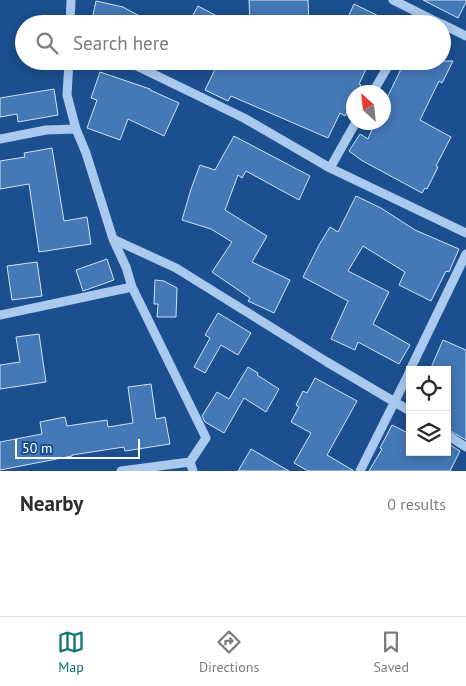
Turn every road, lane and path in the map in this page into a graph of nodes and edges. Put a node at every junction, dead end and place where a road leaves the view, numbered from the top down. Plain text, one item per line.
1 (71, 0) edge
2 (393, 0) edge
3 (419, 13) joint
4 (70, 15) edge
5 (423, 15) edge
6 (451, 28) edge
7 (466, 36) edge
8 (68, 70) edge
9 (145, 70) edge
10 (386, 70) edge
11 (377, 85) edge
12 (76, 130) junction
13 (351, 130) edge
14 (0, 139) edge
15 (330, 168) junction
16 (466, 233) edge
17 (113, 239) junction
18 (466, 254) edge
19 (132, 287) junction
20 (0, 315) edge
21 (412, 366) edge
22 (406, 379) edge
23 (395, 402) junction
24 (406, 409) edge
25 (451, 438) edge
26 (466, 447) edge
27 (192, 466) edge
28 (121, 471) edge
29 (360, 471) edge

1 - 4 street
2 - 3 street
3 - 5 street
6 - 7 street
8 - 12 street
9 - 15 street
10 - 11 street
12 - 14 street
12 - 17 street
13 - 15 street
15 - 16 street
17 - 19 street
17 - 23 street
18 - 21 street
19 - 20 street
19 - 27 street
22 - 23 street
23 - 24 street
23 - 29 street
25 - 26 street
27 - 28 street

